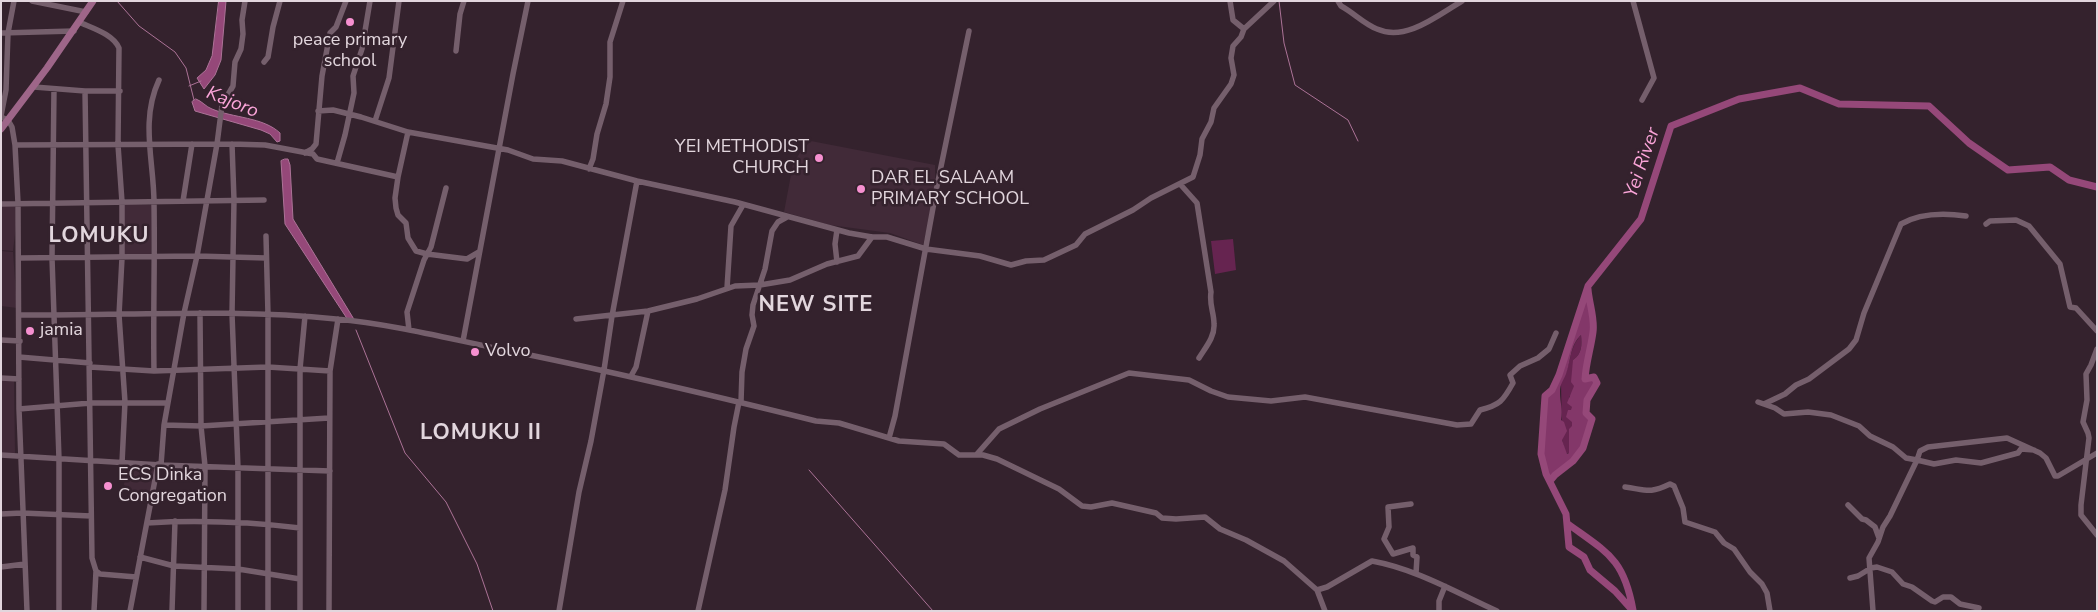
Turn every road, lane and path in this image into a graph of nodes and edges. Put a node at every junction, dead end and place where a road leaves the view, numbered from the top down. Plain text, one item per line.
1 (14, 1) edge
2 (32, 1) edge
3 (93, 1) edge
4 (246, 1) edge
5 (280, 1) edge
6 (346, 1) edge
7 (370, 1) edge
8 (399, 1) edge
9 (464, 1) edge
10 (528, 1) edge
11 (623, 1) edge
12 (1230, 1) edge
13 (1274, 1) edge
14 (1338, 1) edge
15 (1462, 1) edge
16 (1633, 1) edge
17 (86, 12) junction
18 (79, 22) junction
19 (1244, 29) junction
20 (74, 31) junction
21 (969, 31) dead end
22 (5, 33) edge
23 (456, 51) dead end
24 (264, 62) dead end
25 (159, 80) dead end
26 (34, 87) junction
27 (54, 89) junction
28 (120, 90) junction
29 (85, 91) junction
30 (1642, 100) dead end
31 (318, 111) junction
32 (348, 114) junction
33 (3, 118) edge
34 (375, 121) junction
35 (1, 129) edge
36 (408, 132) junction
37 (192, 144) junction
38 (217, 144) junction
39 (232, 144) junction
40 (53, 145) junction
41 (118, 145) junction
42 (149, 145) junction
43 (15, 146) junction
44 (86, 146) junction
45 (499, 149) junction
46 (305, 153) junction
47 (337, 163) junction
48 (589, 169) junction
49 (398, 177) junction
50 (637, 181) junction
51 (1180, 184) junction
52 (446, 188) dead end
53 (207, 200) junction
54 (234, 200) junction
55 (264, 200) dead end
56 (154, 201) junction
57 (183, 201) junction
58 (86, 202) junction
59 (122, 202) junction
60 (18, 203) junction
61 (53, 203) junction
62 (1, 204) edge
63 (743, 205) junction
64 (1966, 216) dead end
65 (787, 217) junction
66 (1986, 224) dead end
67 (837, 230) junction
68 (266, 236) dead end
69 (872, 237) junction
70 (926, 249) junction
71 (479, 252) junction
72 (427, 254) junction
73 (197, 256) junction
74 (19, 258) junction
75 (52, 258) junction
76 (87, 258) junction
77 (122, 258) junction
78 (153, 258) junction
79 (234, 258) junction
80 (266, 258) junction
81 (837, 262) junction
82 (760, 285) junction
83 (727, 288) junction
84 (648, 311) junction
85 (184, 313) junction
86 (200, 313) junction
87 (88, 314) junction
88 (119, 314) junction
89 (153, 314) junction
90 (232, 314) junction
91 (268, 314) junction
92 (20, 315) junction
93 (54, 315) junction
94 (304, 316) junction
95 (612, 316) junction
96 (338, 319) junction
97 (576, 319) dead end
98 (409, 330) junction
99 (2097, 331) edge
100 (1556, 333) dead end
101 (1, 340) edge
102 (20, 341) junction
103 (463, 341) junction
104 (2097, 350) edge
105 (19, 357) junction
106 (1199, 358) dead end
107 (56, 360) junction
108 (90, 365) junction
109 (268, 367) junction
110 (122, 368) junction
111 (233, 368) junction
112 (300, 369) junction
113 (154, 370) junction
114 (174, 370) junction
115 (200, 370) junction
116 (330, 370) junction
117 (604, 370) junction
118 (631, 376) junction
119 (1, 378) edge
120 (19, 379) junction
121 (124, 402) junction
122 (740, 402) junction
123 (91, 403) junction
124 (167, 403) junction
125 (58, 406) junction
126 (19, 409) junction
127 (329, 418) junction
128 (300, 420) junction
129 (269, 422) junction
130 (237, 423) junction
131 (164, 425) junction
132 (200, 426) junction
133 (889, 438) junction
134 (2034, 450) junction
135 (977, 454) junction
136 (2097, 454) edge
137 (1, 455) edge
138 (21, 456) junction
139 (59, 459) junction
140 (90, 460) junction
141 (1917, 460) junction
142 (2085, 460) junction
143 (122, 462) junction
144 (159, 464) junction
145 (205, 466) junction
146 (238, 468) junction
147 (269, 469) junction
148 (301, 470) junction
149 (330, 471) junction
150 (1626, 487) dead end
151 (1412, 504) dead end
152 (1848, 505) dead end
153 (22, 513) junction
154 (1, 514) edge
155 (60, 514) junction
156 (91, 516) junction
157 (175, 521) junction
158 (204, 521) junction
159 (148, 523) junction
160 (238, 524) junction
161 (268, 524) junction
162 (300, 528) junction
163 (2097, 535) edge
164 (1879, 538) junction
165 (140, 557) junction
166 (25, 564) junction
167 (174, 566) junction
168 (1, 567) edge
169 (203, 568) junction
170 (1871, 568) junction
171 (238, 569) junction
172 (96, 571) junction
173 (1416, 573) junction
174 (268, 574) junction
175 (136, 578) junction
176 (300, 578) junction
177 (1850, 578) dead end
178 (1445, 586) junction
179 (1317, 590) junction
180 (1978, 608) dead end
181 (27, 611) edge
182 (60, 611) edge
183 (94, 611) edge
184 (130, 611) edge
185 (172, 611) edge
186 (204, 611) edge
187 (238, 611) edge
188 (268, 611) edge
189 (300, 611) edge
190 (329, 611) edge
191 (559, 611) edge
192 (698, 611) edge
193 (1325, 611) edge
194 (1439, 611) edge
195 (1497, 611) edge
196 (1770, 611) edge
197 (1873, 611) edge

1 - 22 street
2 - 17 street
3 - 17 main road
4 - 38 street
5 - 24 street
6 - 31 street
7 - 32 street
8 - 34 street
9 - 23 street
10 - 45 street
11 - 48 street
12 - 19 street
13 - 19 street
14 - 15 street
16 - 30 street
17 - 18 main road
18 - 20 main road
18 - 28 street
19 - 51 street
20 - 22 street
20 - 26 main road
21 - 70 street
22 - 33 street
25 - 42 street
26 - 27 street
26 - 33 main road
27 - 29 street
27 - 40 street
28 - 29 street
28 - 41 street
29 - 44 street
31 - 32 street
31 - 46 street
32 - 34 street
32 - 47 street
33 - 35 main road
33 - 43 street
34 - 36 street
36 - 45 street
36 - 49 street
37 - 38 street
37 - 42 street
37 - 57 street
38 - 39 street
38 - 53 street
39 - 46 street
39 - 54 street
40 - 43 street
40 - 44 street
40 - 61 street
41 - 42 street
41 - 44 street
41 - 59 street
42 - 56 street
43 - 60 street
44 - 58 street
45 - 48 street
45 - 71 street
46 - 47 street
47 - 49 street
48 - 50 street
49 - 72 street
50 - 63 street
50 - 95 street
51 - 70 street
51 - 106 street
52 - 72 street
53 - 54 street
53 - 57 street
53 - 73 street
54 - 55 street
54 - 79 street
56 - 57 street
56 - 59 street
56 - 78 street
58 - 59 street
58 - 61 street
58 - 76 street
59 - 77 street
60 - 61 street
60 - 62 street
60 - 74 street
61 - 75 street
63 - 65 street
63 - 83 street
64 - 141 street
65 - 67 street
65 - 82 street
66 - 99 street
67 - 69 street
67 - 81 street
68 - 80 street
69 - 70 street
69 - 81 street
70 - 133 street
71 - 72 street
71 - 103 street
72 - 98 street
73 - 78 street
73 - 79 street
73 - 85 street
74 - 75 street
74 - 92 street
75 - 76 street
75 - 93 street
76 - 77 street
76 - 87 street
77 - 78 street
77 - 88 street
78 - 89 street
79 - 80 street
79 - 90 street
80 - 91 street
81 - 82 street
82 - 83 street
82 - 122 street
83 - 84 street
84 - 95 street
84 - 118 street
85 - 86 street
85 - 89 street
85 - 114 street
86 - 90 street
86 - 115 street
87 - 88 street
87 - 93 street
87 - 108 street
88 - 89 street
88 - 110 street
89 - 113 street
90 - 91 street
90 - 111 street
91 - 94 street
91 - 109 street
92 - 93 street
92 - 102 street
93 - 107 street
94 - 96 street
94 - 112 street
95 - 97 street
95 - 117 street
96 - 98 street
96 - 116 street
98 - 103 street
100 - 135 street
101 - 102 street
102 - 105 street
103 - 117 street
104 - 142 street
105 - 107 street
105 - 120 street
107 - 108 street
107 - 125 street
108 - 110 street
108 - 123 street
109 - 111 street
109 - 112 street
109 - 129 street
110 - 113 street
110 - 121 street
111 - 115 street
111 - 130 street
112 - 116 street
112 - 128 street
113 - 114 street
114 - 115 street
114 - 124 street
115 - 132 street
116 - 127 street
117 - 118 street
117 - 191 street
118 - 122 street
119 - 120 street
120 - 126 street
121 - 123 street
121 - 124 street
121 - 143 street
122 - 133 street
122 - 192 street
123 - 125 street
123 - 140 street
124 - 131 street
125 - 126 street
125 - 139 street
126 - 138 street
127 - 128 street
127 - 149 street
128 - 129 street
128 - 148 street
129 - 130 street
129 - 147 street
130 - 132 street
130 - 146 street
131 - 132 street
131 - 144 street
132 - 145 street
133 - 135 street
134 - 141 street
134 - 141 street
134 - 142 street
135 - 179 street
136 - 142 street
137 - 138 street
138 - 139 street
138 - 153 street
139 - 140 street
139 - 155 street
140 - 143 street
140 - 156 street
141 - 164 street
142 - 163 street
143 - 144 street
144 - 145 street
144 - 159 street
145 - 146 street
145 - 158 street
146 - 147 street
146 - 160 street
147 - 148 street
147 - 161 street
148 - 149 street
148 - 162 street
149 - 190 street
150 - 196 street
151 - 173 street
152 - 164 street
153 - 154 street
153 - 155 street
153 - 166 street
155 - 156 street
155 - 182 street
156 - 172 street
157 - 158 street
157 - 159 street
157 - 167 street
158 - 160 street
158 - 169 street
159 - 165 street
160 - 161 street
160 - 171 street
161 - 162 street
161 - 174 street
162 - 176 street
164 - 170 street
165 - 167 street
165 - 175 street
166 - 168 street
166 - 181 street
167 - 169 street
167 - 185 street
169 - 171 street
169 - 186 street
170 - 177 street
170 - 180 street
170 - 197 street
171 - 174 street
171 - 187 street
172 - 175 street
172 - 183 street
173 - 178 street
173 - 179 street
174 - 176 street
174 - 188 street
175 - 184 street
176 - 189 street
178 - 194 street
178 - 195 street
179 - 193 street

